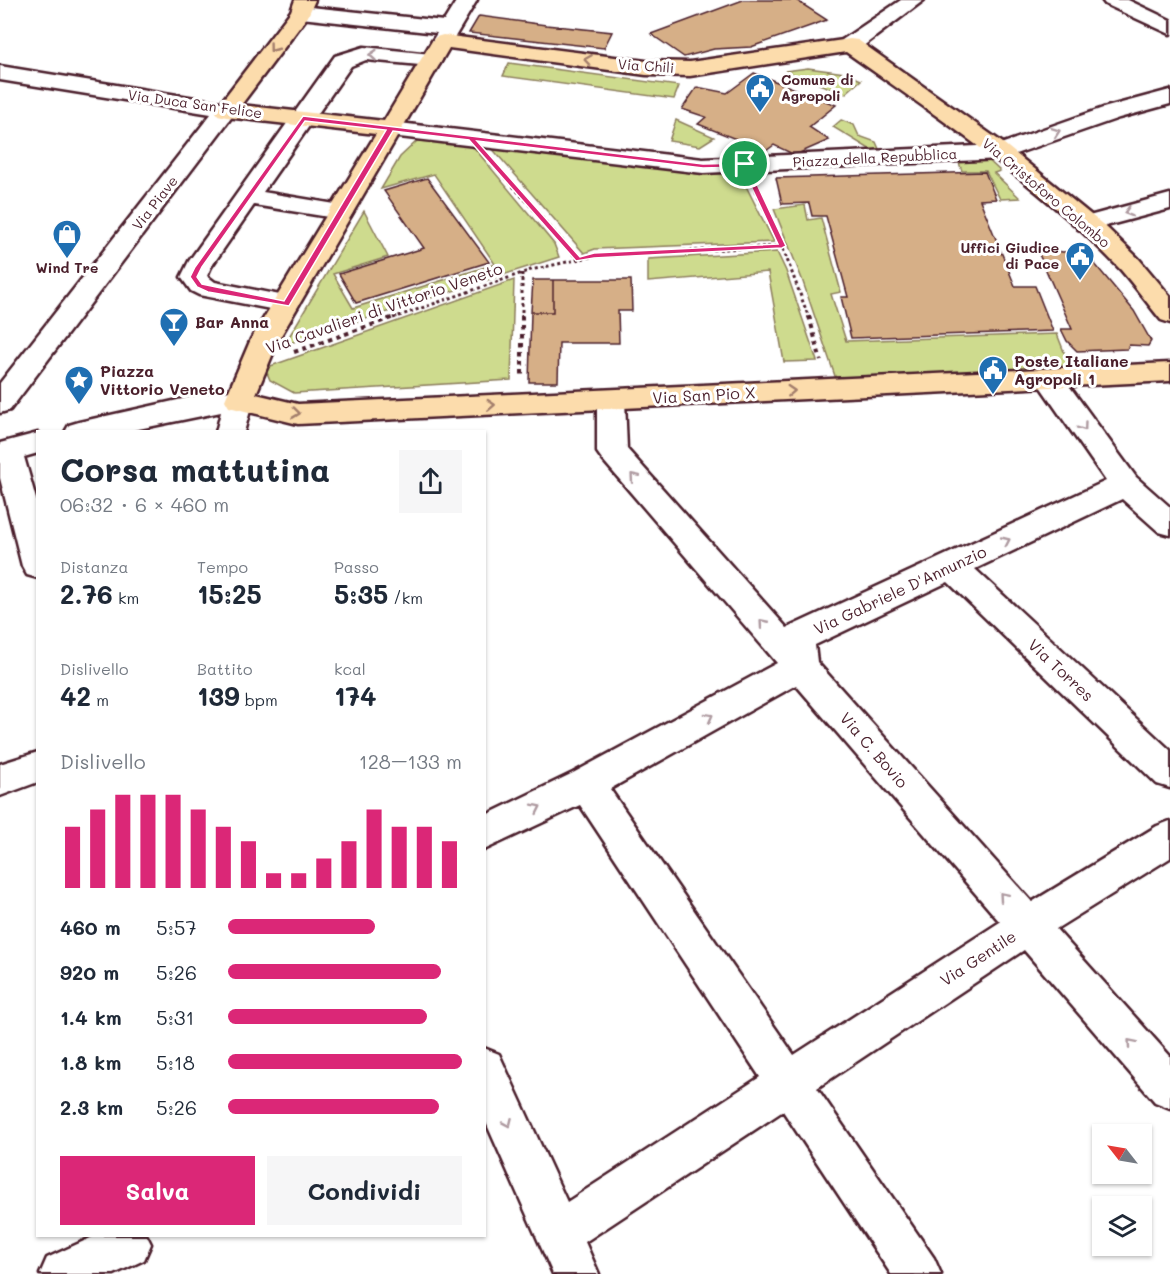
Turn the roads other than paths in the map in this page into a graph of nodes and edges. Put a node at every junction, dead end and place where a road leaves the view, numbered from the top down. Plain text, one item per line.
1 (466, 0) edge
2 (915, 0) edge
3 (1112, 0) edge
4 (303, 6) edge
5 (1170, 28) edge
6 (441, 43) junction
7 (850, 45) junction
8 (0, 73) edge
9 (1170, 97) edge
10 (226, 110) junction
11 (303, 118) junction
12 (391, 129) junction
13 (1001, 152) junction
14 (248, 197) junction
15 (1170, 201) edge
16 (341, 212) junction
17 (1087, 224) junction
18 (286, 304) junction
19 (1170, 314) edge
20 (1170, 372) edge
21 (1049, 379) junction
22 (239, 400) junction
23 (611, 400) junction
24 (0, 403) edge
25 (98, 430) edge
26 (231, 430) edge
27 (36, 444) edge
28 (4, 452) edge
29 (1125, 485) junction
30 (1170, 524) edge
31 (36, 559) edge
32 (951, 566) junction
33 (801, 666) junction
34 (36, 768) edge
35 (1170, 773) edge
36 (0, 780) edge
37 (586, 784) junction
38 (486, 833) edge
39 (1170, 838) edge
40 (1028, 925) junction
41 (486, 1073) edge
42 (788, 1082) junction
43 (1170, 1087) edge
44 (558, 1234) junction
45 (128, 1244) dead end
46 (63, 1274) edge
47 (576, 1274) edge
48 (918, 1274) edge

1 - 6 street
2 - 7 street
3 - 5 street
4 - 6 street
4 -> 10 main road, Via Piave
7 -> 6 main road, Via Chili
6 -> 11 street
6 - 12 main road
7 - 13 main road, Via Cristoforo Colombo
8 - 10 street, Via Duca San Felice
13 -> 9 street, Piazza della Repubblica
10 - 11 main road, Via Duca San Felice
10 - 24 street, Via Piave
11 - 12 main road, Via Duca San Felice
11 - 14 street
12 - 13 street, Piazza della Repubblica
12 - 16 main road
13 - 17 main road, Via Cristoforo Colombo
14 - 16 street
14 - 18 street
15 -> 17 street
16 - 18 main road
17 - 19 main road, Via Cristoforo Colombo
18 - 22 main road
20 - 21 main road, Via San Pio X
23 -> 21 main road, Via San Pio X
21 -> 29 street
22 -> 23 main road, Via San Pio X
22 - 25 street
22 - 26 street
33 -> 23 street, Via C. Bovio
27 - 28 street
28 - 31 street
29 - 30 street
32 -> 29 street, Via Gabriele D'Annunzio
32 - 33 street, Via Gabriele D'Annunzio
32 - 35 street, Via Torres
37 -> 33 street
40 -> 33 street, Via C. Bovio
34 - 36 street
38 -> 37 street
37 - 42 street
39 - 40 street, Via Gentile
40 - 42 street, Via Gentile
43 -> 40 street, Via C. Bovio
41 -> 44 street
42 - 44 street, Via Gentile
42 - 48 street
44 - 47 street
45 - 46 street

